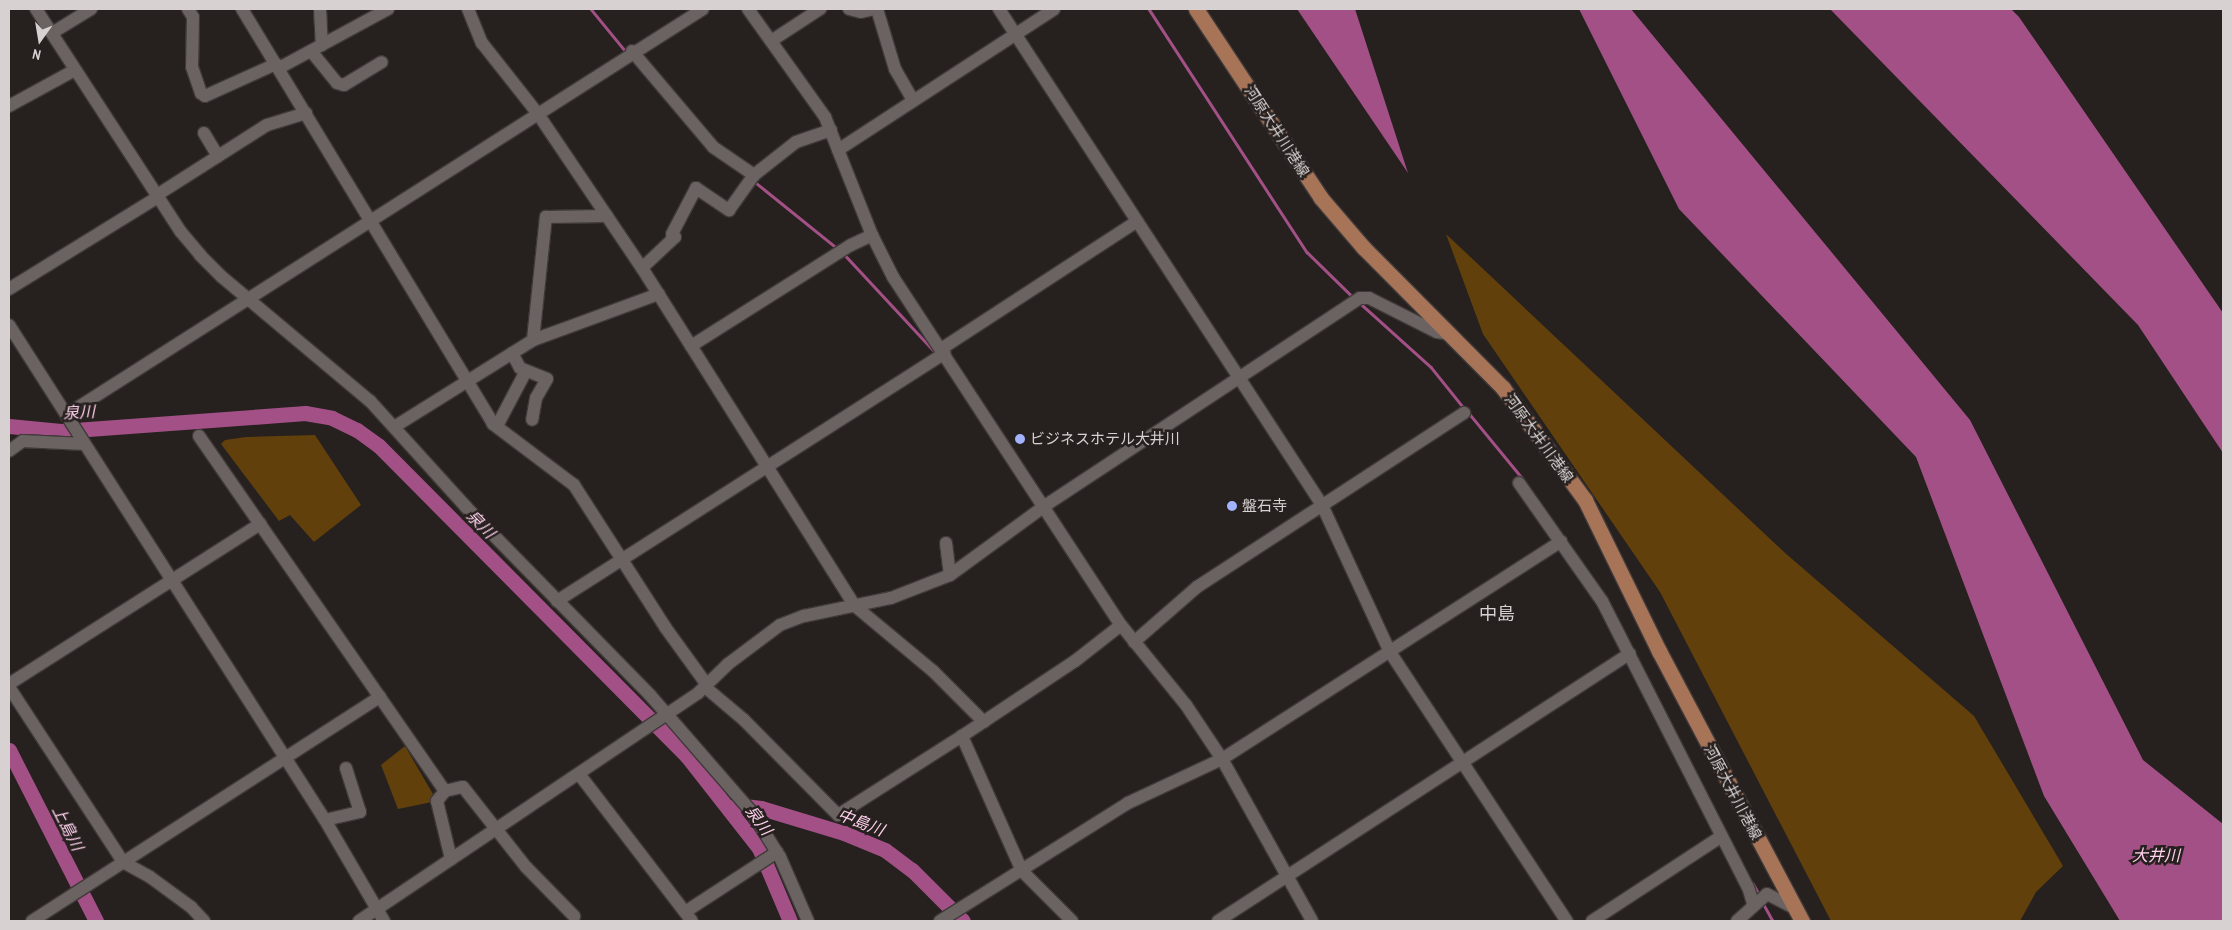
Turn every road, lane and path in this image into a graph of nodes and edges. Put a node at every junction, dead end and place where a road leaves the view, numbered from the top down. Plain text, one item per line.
1 (36, 9) edge
2 (91, 9) edge
3 (188, 9) edge
4 (242, 9) edge
5 (320, 9) edge
6 (388, 9) edge
7 (468, 9) edge
8 (703, 9) edge
9 (748, 9) edge
10 (820, 9) edge
11 (849, 9) edge
12 (875, 9) edge
13 (999, 9) edge
14 (1054, 9) edge
15 (1196, 9) edge
16 (52, 33) junction
17 (1015, 33) junction
18 (771, 41) junction
19 (322, 45) junction
20 (311, 51) junction
21 (629, 53) junction
22 (382, 62) dead end
23 (278, 66) junction
24 (75, 70) junction
25 (913, 100) junction
26 (9, 106) edge
27 (306, 113) junction
28 (538, 114) junction
29 (831, 130) junction
30 (204, 133) dead end
31 (838, 150) junction
32 (218, 156) junction
33 (752, 177) junction
34 (158, 196) junction
35 (607, 216) junction
36 (371, 221) junction
37 (1138, 221) junction
38 (872, 235) junction
39 (642, 268) junction
40 (9, 290) edge
41 (659, 294) junction
42 (248, 299) junction
43 (9, 325) edge
44 (1450, 334) junction
45 (533, 340) junction
46 (691, 346) junction
47 (512, 352) junction
48 (941, 354) junction
49 (526, 370) junction
50 (1240, 377) junction
51 (467, 380) junction
52 (1464, 413) dead end
53 (66, 415) junction
54 (532, 420) dead end
55 (497, 426) junction
56 (394, 427) junction
57 (199, 436) dead end
58 (84, 444) junction
59 (9, 451) edge
60 (767, 466) junction
61 (1519, 483) dead end
62 (1322, 505) junction
63 (1042, 507) junction
64 (260, 524) junction
65 (1561, 541) junction
66 (946, 543) dead end
67 (621, 560) junction
68 (950, 575) junction
69 (171, 580) junction
70 (557, 601) junction
71 (855, 606) junction
72 (1122, 625) junction
73 (1134, 642) junction
74 (1390, 652) junction
75 (1630, 653) junction
76 (9, 685) edge
77 (706, 686) junction
78 (380, 697) junction
79 (667, 715) junction
80 (984, 722) junction
81 (962, 736) junction
82 (286, 757) junction
83 (1222, 759) junction
84 (1462, 762) junction
85 (346, 768) dead end
86 (579, 774) junction
87 (445, 790) junction
88 (325, 820) junction
89 (498, 828) junction
90 (1722, 836) junction
91 (777, 853) junction
92 (451, 859) junction
93 (123, 862) junction
94 (1022, 870) junction
95 (1288, 877) junction
96 (1758, 900) junction
97 (376, 910) junction
98 (1799, 915) edge
99 (574, 916) dead end
100 (689, 917) edge
101 (943, 919) edge
102 (32, 921) edge
103 (204, 921) edge
104 (359, 921) edge
105 (384, 921) edge
106 (808, 921) edge
107 (1072, 921) edge
108 (1218, 921) edge
109 (1312, 921) edge
110 (1567, 921) edge
111 (1592, 921) edge
112 (1737, 921) edge

1 - 16 street
2 - 16 street
3 - 23 street
4 - 23 street
5 - 19 street
6 - 19 street
7 - 28 street
8 - 21 street
9 - 18 street
10 - 18 street
11 - 12 street
12 - 25 street
13 - 17 street
14 - 17 street
15 - 44 main road, 河原大井川港線
16 - 24 street
17 - 25 street
17 - 37 street
18 - 29 street
19 - 20 street
20 - 22 street
20 - 23 street
21 - 28 street
21 - 33 street
23 - 27 street
24 - 26 street
24 - 34 street
25 - 31 street
27 - 32 street
27 - 36 street
28 - 35 street
28 - 36 street
29 - 31 street
29 - 33 street
30 - 32 street
31 - 38 street
32 - 34 street
33 - 39 street
34 - 40 street
34 - 42 street
35 - 39 street
35 - 45 street
36 - 42 street
36 - 51 street
37 - 48 street
37 - 50 street
38 - 46 street
38 - 48 street
39 - 41 street
41 - 45 street
41 - 46 street
42 - 53 street
42 - 56 street
43 - 53 street
44 - 50 street
44 - 98 main road, 河原大井川港線
45 - 47 street
46 - 60 street
47 - 49 street
47 - 51 street
48 - 60 street
48 - 63 street
49 - 54 street
49 - 55 street
50 - 62 street
50 - 63 street
51 - 55 street
51 - 56 street
52 - 62 street
53 - 58 street
55 - 67 street
56 - 70 street
57 - 64 street
58 - 59 street
58 - 69 street
60 - 67 street
60 - 71 street
61 - 65 street
62 - 73 street
62 - 74 street
63 - 68 street
63 - 72 street
64 - 69 street
64 - 78 street
65 - 74 street
65 - 75 street
66 - 68 street
67 - 70 street
67 - 77 street
68 - 71 street
69 - 76 street
69 - 82 street
70 - 79 street
71 - 77 street
71 - 80 street
72 - 73 street
72 - 80 street
73 - 83 street
74 - 83 street
74 - 84 street
75 - 84 street
75 - 90 street
76 - 93 street
77 - 79 street
77 - 81 street
78 - 82 street
78 - 87 street
79 - 86 street
79 - 91 street
80 - 81 street
81 - 94 street
82 - 88 street
82 - 93 street
83 - 94 street
83 - 95 street
84 - 95 street
84 - 110 street
85 - 88 street
86 - 89 street
86 - 100 street
87 - 89 street
87 - 92 street
88 - 97 street
89 - 92 street
89 - 99 street
90 - 96 street
90 - 111 street
91 - 100 street
91 - 106 street
92 - 97 street
93 - 102 street
93 - 103 street
94 - 101 street
94 - 107 street
95 - 108 street
95 - 109 street
96 - 98 street
96 - 112 street
97 - 104 street
97 - 105 street

